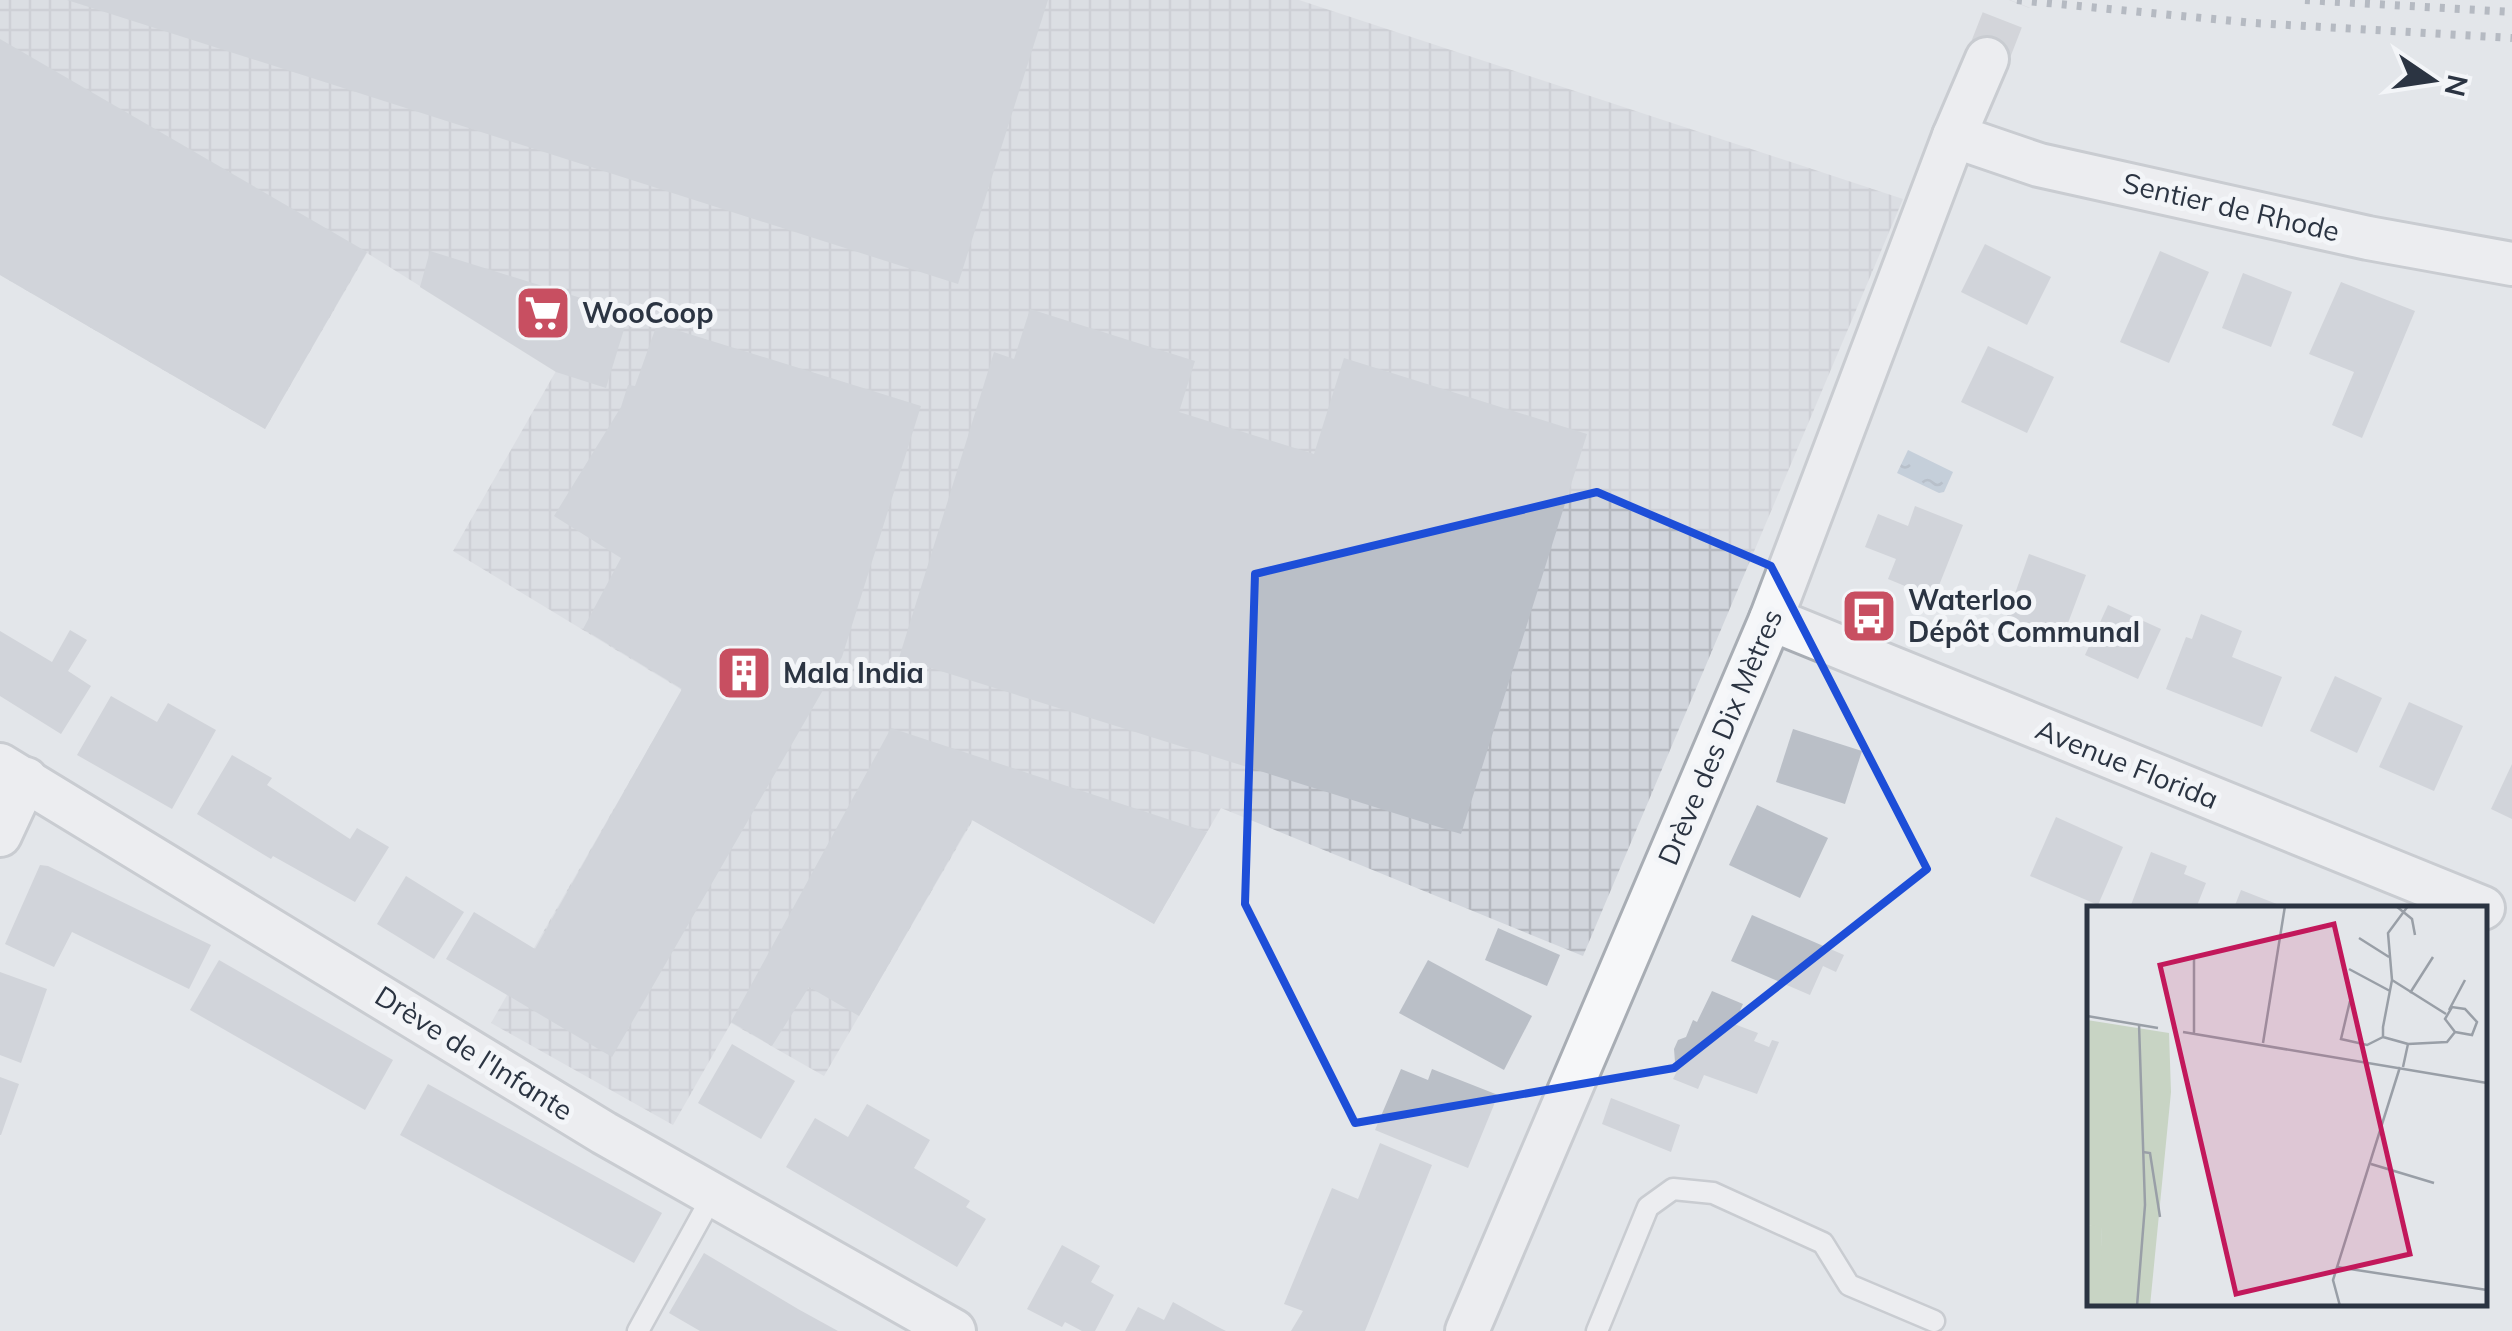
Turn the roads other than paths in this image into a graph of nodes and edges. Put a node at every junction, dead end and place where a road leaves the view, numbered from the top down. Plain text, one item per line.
1 (1987, 58) tunnel mouth
2 (1954, 136) junction
3 (2512, 264) edge
4 (1770, 618) junction
5 (13, 772) edge
6 (0, 835) edge
7 (2477, 906) edge
8 (2487, 910) edge
9 (2512, 920) edge
10 (713, 1195) junction
11 (1934, 1320) dead end
12 (638, 1331) edge
13 (954, 1331) edge
14 (1468, 1331) edge
15 (1598, 1331) edge

1 - 2 street, Drève des Dix Mètres
2 - 3 street, Sentier de Rhode
2 - 4 street, Drève des Dix Mètres
4 - 7 street, Avenue Florida
4 - 14 street, Drève des Dix Mètres
5 - 6 street
5 - 10 street, Drève de l'Infante
8 - 9 street, Avenue Florida
10 - 12 lane
10 - 13 street, Drève de l'Infante
11 - 15 lane

